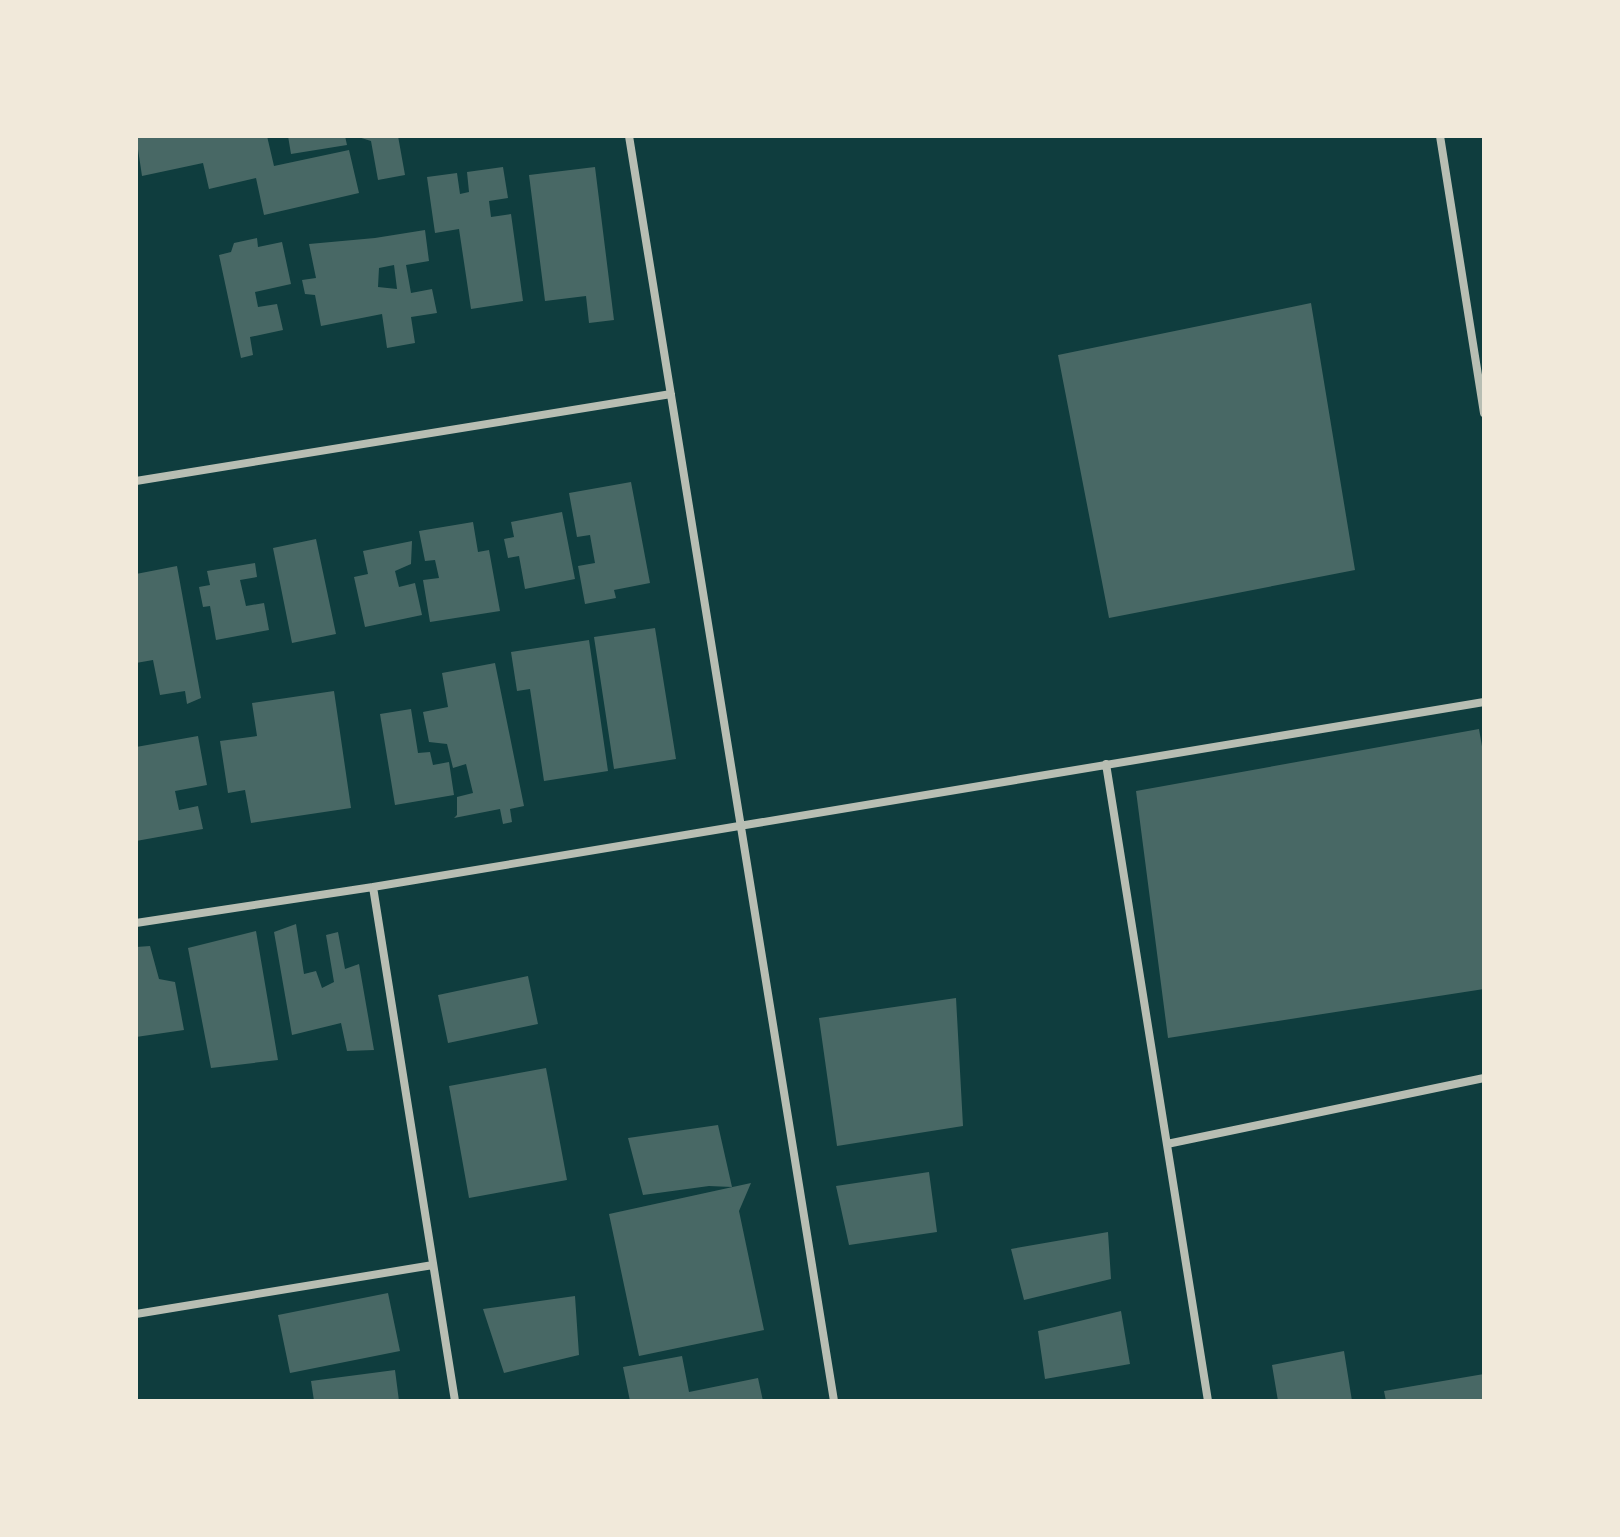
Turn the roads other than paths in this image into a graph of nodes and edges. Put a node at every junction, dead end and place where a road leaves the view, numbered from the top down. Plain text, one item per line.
1 (629, 136) edge
2 (1440, 136) edge
3 (671, 394) junction
4 (1484, 413) edge
5 (136, 481) edge
6 (1484, 702) edge
7 (1106, 764) junction
8 (741, 825) junction
9 (373, 887) junction
10 (136, 923) edge
11 (1484, 1078) edge
12 (1167, 1144) junction
13 (433, 1265) junction
14 (136, 1314) edge
15 (455, 1401) edge
16 (834, 1401) edge
17 (1208, 1401) edge

1 - 3 street
2 - 4 street
3 - 5 street
3 - 8 street
6 - 7 street
7 - 8 street
7 - 12 street
8 - 9 street
8 - 16 street
9 - 10 street
9 - 13 street
11 - 12 street
12 - 17 street
13 - 14 street
13 - 15 street

